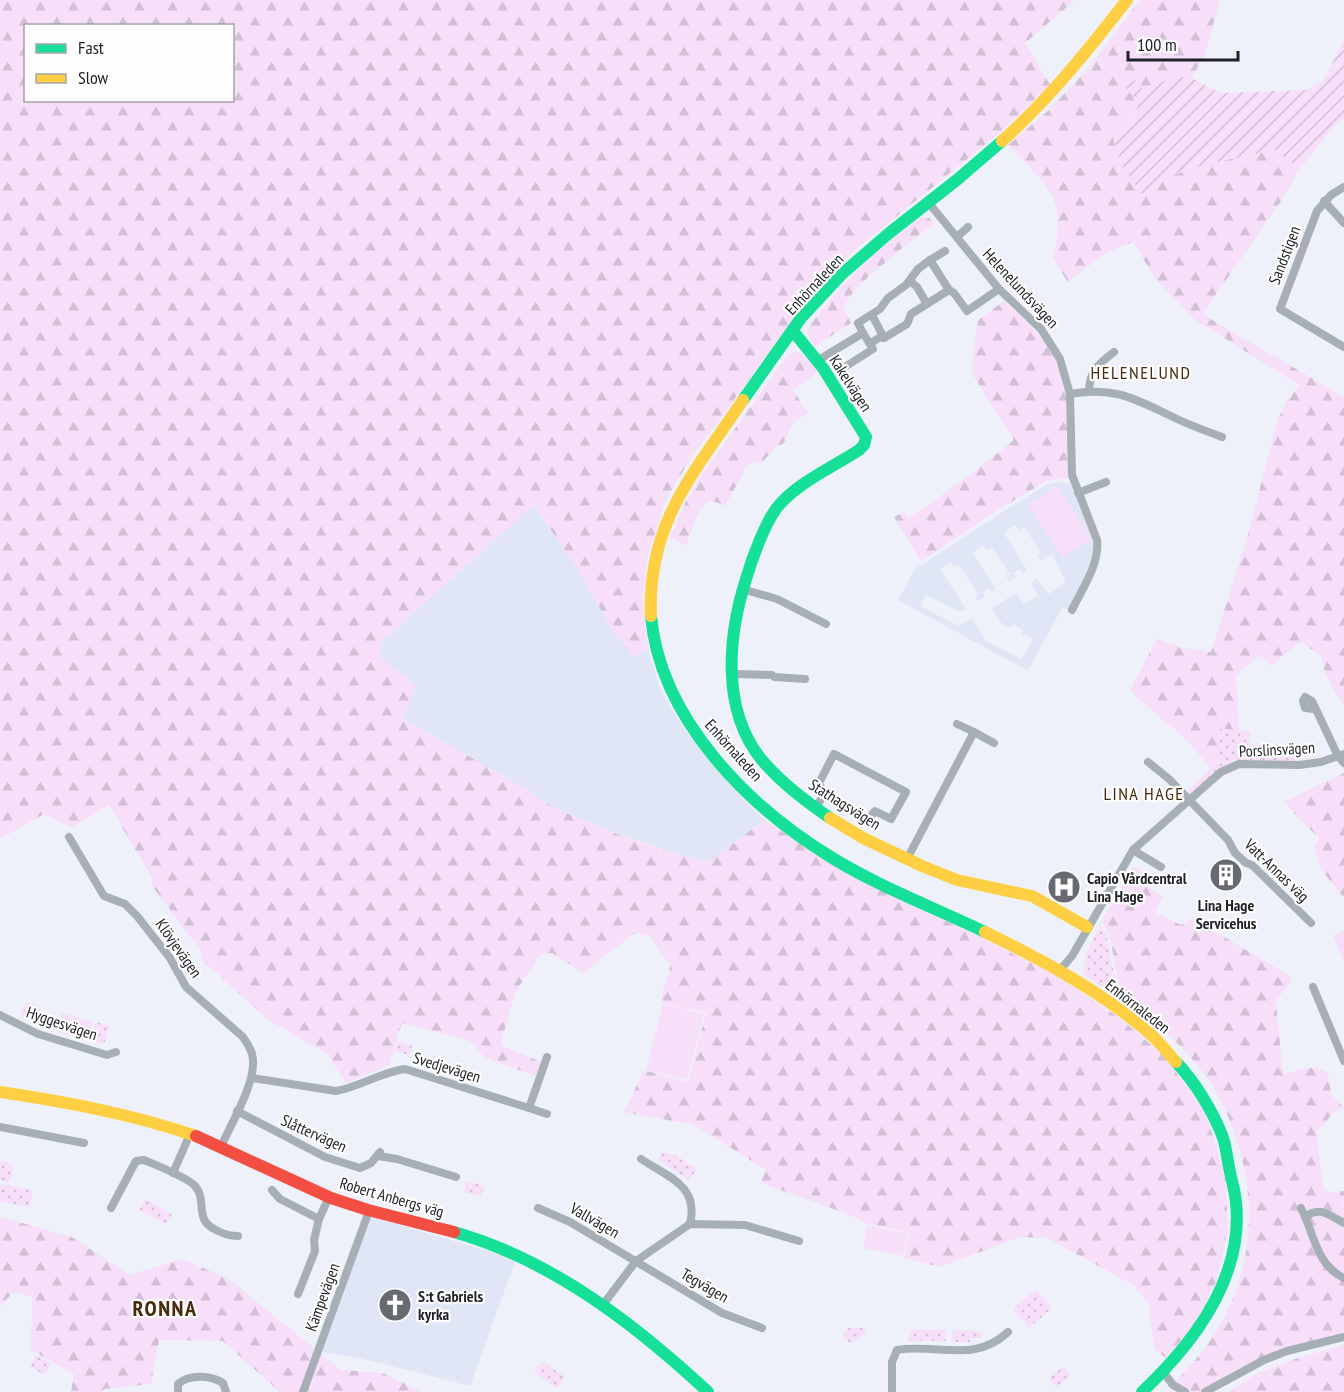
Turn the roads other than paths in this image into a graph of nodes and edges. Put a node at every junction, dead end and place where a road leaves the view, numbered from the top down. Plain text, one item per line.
1 (1127, 0) edge
2 (1344, 187) edge
3 (1324, 201) junction
4 (928, 202) junction
5 (1344, 223) edge
6 (968, 227) dead end
7 (957, 237) junction
8 (945, 251) dead end
9 (930, 260) junction
10 (910, 281) junction
11 (999, 289) junction
12 (949, 290) junction
13 (927, 304) junction
14 (872, 315) junction
15 (792, 331) junction
16 (863, 333) junction
17 (884, 338) junction
18 (870, 344) junction
19 (1344, 347) edge
20 (1114, 352) dead end
21 (830, 353) junction
22 (817, 361) junction
23 (1089, 391) junction
24 (1070, 394) junction
25 (1222, 437) dead end
26 (854, 454) joint
27 (1106, 482) dead end
28 (1078, 493) junction
29 (742, 589) junction
30 (1072, 610) dead end
31 (826, 624) dead end
32 (734, 674) junction
33 (805, 679) dead end
34 (1314, 709) dead end
35 (957, 724) dead end
36 (974, 732) junction
37 (994, 743) dead end
38 (1342, 758) edge
39 (1148, 762) dead end
40 (824, 795) junction
41 (1190, 801) junction
42 (815, 808) junction
43 (69, 837) dead end
44 (1132, 850) junction
45 (907, 859) junction
46 (1161, 867) dead end
47 (1311, 923) dead end
48 (1087, 927) junction
49 (1060, 970) junction
50 (1313, 987) dead end
51 (0, 1015) edge
52 (116, 1052) dead end
53 (547, 1057) dead end
54 (1344, 1062) edge
55 (252, 1078) junction
56 (0, 1092) edge
57 (529, 1108) junction
58 (237, 1111) junction
59 (547, 1114) dead end
60 (0, 1127) edge
61 (190, 1134) junction
62 (84, 1143) dead end
63 (220, 1147) junction
64 (641, 1159) dead end
65 (173, 1173) junction
66 (456, 1176) dead end
67 (272, 1190) dead end
68 (329, 1197) junction
69 (111, 1208) dead end
70 (538, 1208) dead end
71 (1301, 1208) dead end
72 (369, 1211) junction
73 (1305, 1217) junction
74 (319, 1220) junction
75 (1344, 1223) edge
76 (690, 1224) junction
77 (238, 1236) dead end
78 (799, 1241) dead end
79 (636, 1261) junction
80 (1344, 1278) edge
81 (298, 1293) dead end
82 (602, 1306) junction
83 (762, 1328) dead end
84 (1008, 1332) dead end
85 (1344, 1337) edge
86 (1164, 1373) junction
87 (178, 1392) edge
88 (226, 1392) edge
89 (303, 1392) edge
90 (708, 1392) edge
91 (892, 1392) edge
92 (1142, 1392) edge
93 (1185, 1392) edge
94 (1205, 1392) edge

1 - 4 street, Enhörnaleden
2 - 3 street, Sandstigen
3 - 5 street
3 - 19 street, Sandstigen
4 - 7 street, Helenelundsvägen
4 - 15 street, Enhörnaleden
6 - 7 street
7 - 11 street, Helenelundsvägen
8 - 9 street
9 - 10 street
9 - 12 street
10 - 13 street
10 - 14 street
11 - 12 street
11 - 24 street, Helenelundsvägen
12 - 13 street
13 - 17 street
14 - 16 street
14 - 17 street
15 - 22 street, Kakelvägen
15 - 49 street, Enhörnaleden
16 - 18 street
16 - 21 street
17 - 18 street
18 - 21 street
20 - 23 street
21 - 22 street
22 - 26 street, Kakelvägen
23 - 24 street
23 - 25 street
24 - 28 street, Helenelundsvägen
26 - 29 street, Stathagsvägen
27 - 28 street
28 - 30 street, Helenelundsvägen
29 - 31 street
29 - 32 street, Stathagsvägen
32 - 33 street
32 - 42 street, Stathagsvägen
34 - 38 street
35 - 36 street
36 - 37 street
36 - 45 street
38 - 41 street, Porslinsvägen
39 - 41 street, Vatt-Annas väg
40 - 40 street
40 - 42 street
41 - 44 street, Porslinsvägen
41 - 47 street, Vatt-Annas väg
42 - 45 street, Stathagsvägen
43 - 55 street, Klövjevägen
44 - 46 street
44 - 48 street, Porslinsvägen
45 - 48 street, Stathagsvägen
48 - 49 street, Porslinsvägen
49 - 86 street, Enhörnaleden
50 - 54 street
51 - 52 street, Hyggesvägen
53 - 57 street
55 - 57 street, Svedjevägen
55 - 58 street, Klövjevägen
56 - 61 street, Robert Anbergs väg
57 - 59 street, Svedjevägen
58 - 63 street, Klövjevägen
58 - 66 street, Slåttervägen
60 - 62 street
61 - 63 street, Robert Anbergs väg
61 - 65 street
63 - 68 street, Robert Anbergs väg
64 - 76 street
65 - 69 street
65 - 77 street
67 - 74 street
68 - 72 street, Robert Anbergs väg
68 - 74 street
70 - 79 street, Vallvägen
71 - 73 street
72 - 82 street, Robert Anbergs väg
72 - 89 street, Kämpevägen
73 - 75 street
73 - 80 street
74 - 81 street
76 - 78 street
76 - 79 street
79 - 82 street
79 - 83 street, Tegvägen
82 - 90 street, Robert Anbergs väg
84 - 91 street
85 - 94 street
86 - 92 street, Enhörnaleden
86 - 93 street
87 - 88 street

